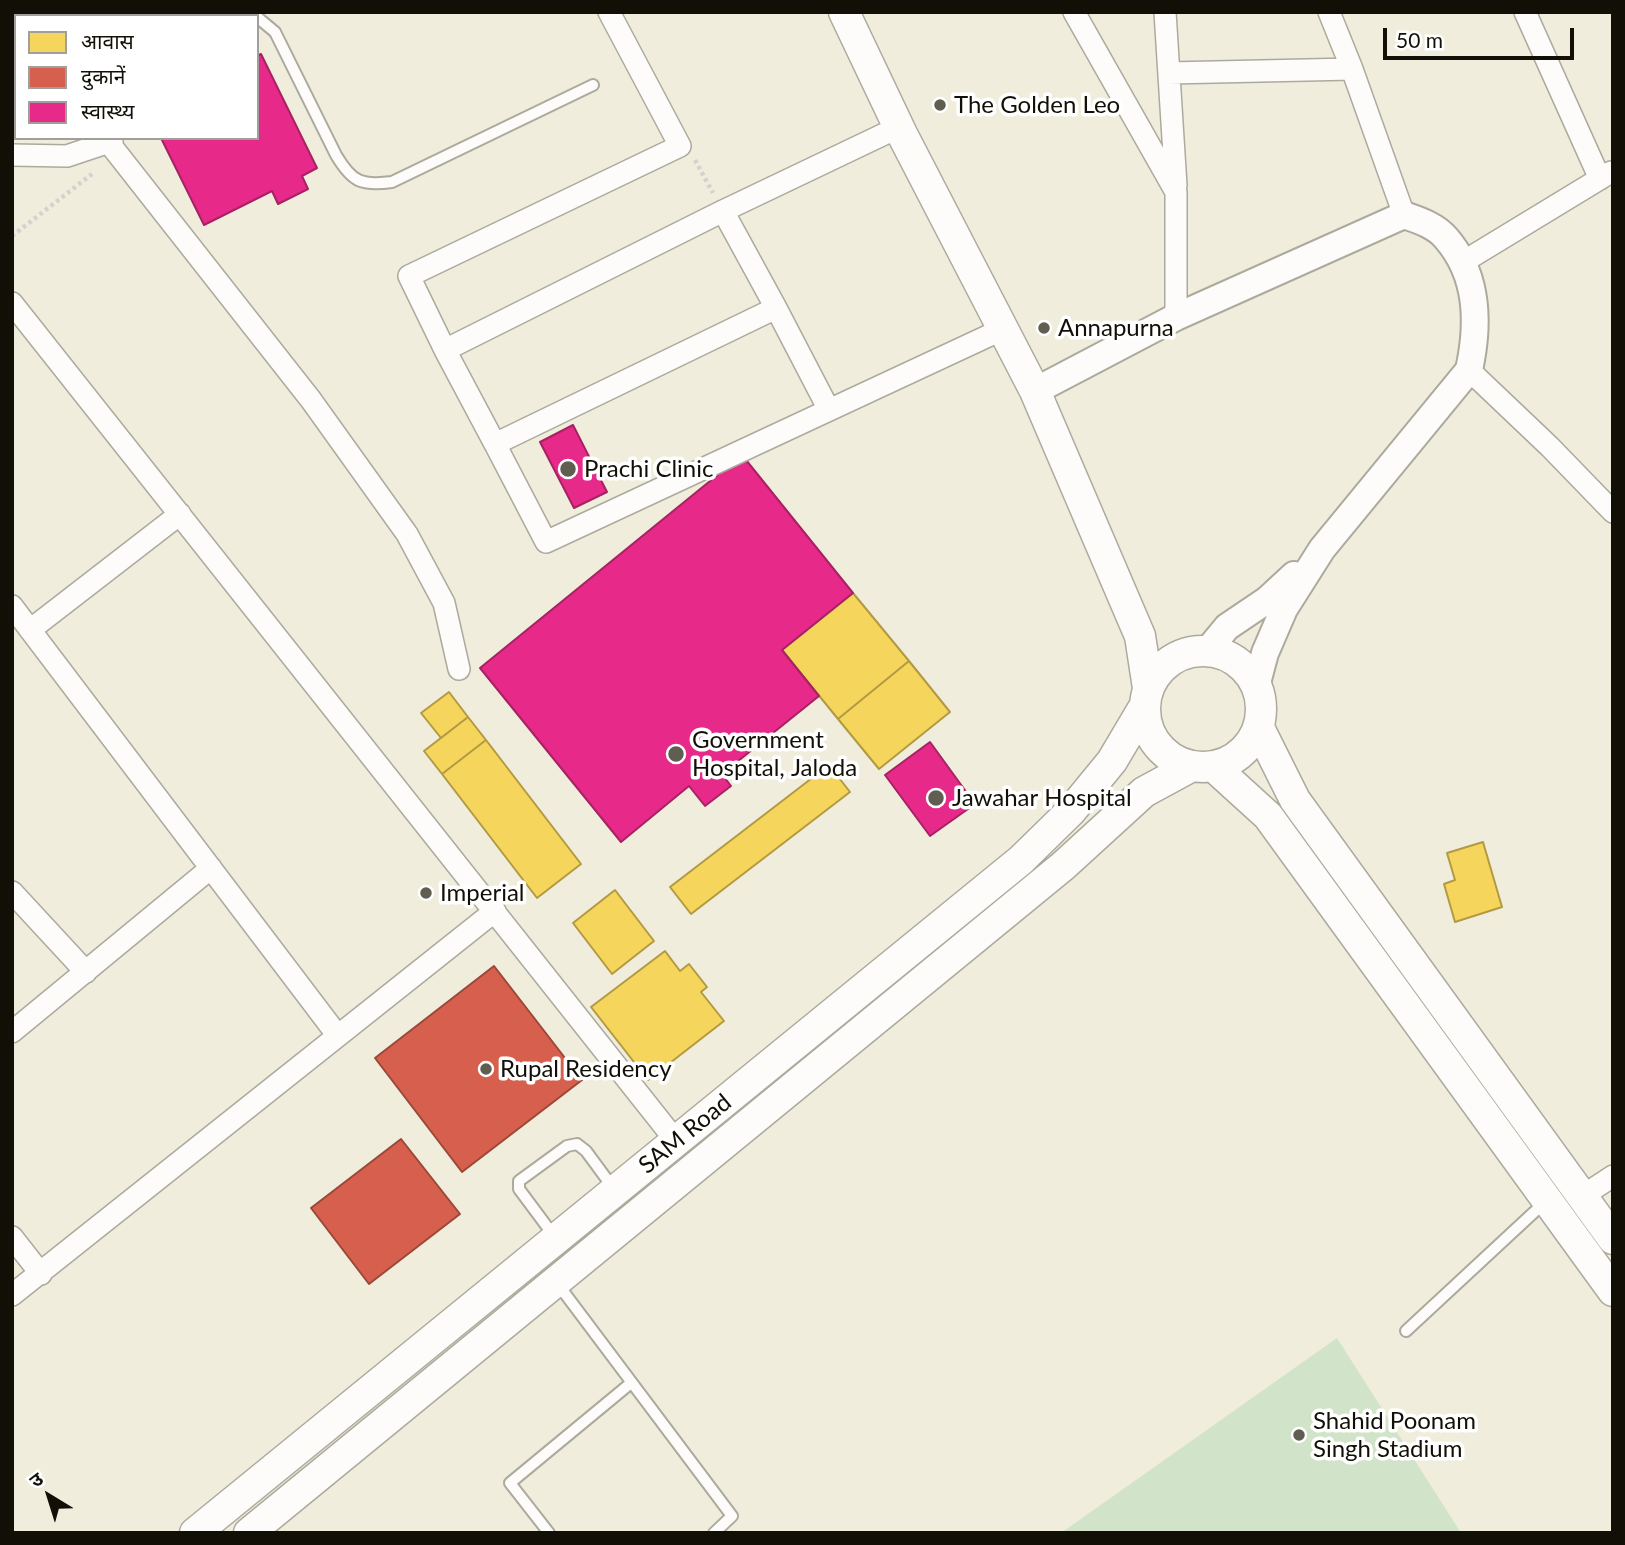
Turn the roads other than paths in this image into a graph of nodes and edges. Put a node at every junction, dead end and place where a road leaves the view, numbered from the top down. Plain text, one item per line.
1 (609, 12) edge
2 (844, 12) edge
3 (1074, 12) edge
4 (1165, 12) edge
5 (1329, 12) edge
6 (1525, 12) edge
7 (259, 18) edge
8 (1352, 69) junction
9 (1169, 73) junction
10 (593, 85) dead end
11 (899, 127) junction
12 (113, 144) edge
13 (12, 155) edge
14 (1607, 175) edge
15 (1176, 191) junction
16 (723, 211) junction
17 (1404, 215) junction
18 (1462, 262) junction
19 (12, 303) edge
20 (776, 308) junction
21 (1176, 317) junction
22 (1003, 329) junction
23 (445, 350) junction
24 (1469, 370) junction
25 (1035, 391) junction
26 (829, 410) junction
27 (495, 444) junction
28 (1613, 512) edge
29 (180, 514) junction
30 (1322, 549) junction
31 (12, 606) edge
32 (30, 630) junction
33 (1140, 636) junction
34 (1208, 650) junction
35 (459, 669) dead end
36 (1256, 683) junction
37 (1146, 698) junction
38 (1259, 728) junction
39 (1203, 766) junction
40 (211, 868) junction
41 (12, 892) edge
42 (495, 911) junction
43 (86, 972) junction
44 (12, 1032) edge
45 (338, 1036) junction
46 (676, 1141) junction
47 (1613, 1176) edge
48 (615, 1191) junction
49 (1581, 1197) junction
50 (1547, 1200) junction
51 (12, 1237) edge
52 (556, 1239) junction
53 (1613, 1240) edge
54 (41, 1274) junction
55 (556, 1282) junction
56 (1613, 1291) edge
57 (12, 1295) edge
58 (1406, 1331) dead end
59 (631, 1383) junction
60 (255, 1531) edge
61 (195, 1533) edge
62 (549, 1533) edge
63 (714, 1533) edge

1 - 23 street
2 - 11 main road
3 - 15 street
4 - 9 street
5 - 8 street
6 - 14 street
7 - 10 lane
8 - 9 street
8 - 17 street
9 - 15 street
11 - 16 street
11 - 22 main road
12 - 13 street
12 - 35 street
14 - 18 street
15 - 21 street
16 - 20 street
16 - 23 street
17 - 18 street
17 - 21 street
18 - 24 street
19 - 29 street
20 - 26 street
20 - 27 street
21 - 25 street
22 - 25 main road
22 - 26 street
23 - 27 street
24 - 28 street
24 - 30 street
25 - 33 main road
26 - 27 street
29 - 32 street
29 - 42 street
30 - 34 street
30 - 36 street
31 - 32 street
32 - 40 street
33 - 34 main road
33 - 37 main road
34 - 36 main road
34 - 37 main road
36 - 38 main road
37 - 39 main road
37 - 46 main road, SAM Road
38 - 39 main road
38 - 49 main road
39 - 50 main road
39 - 55 main road
40 - 43 street
40 - 45 street
41 - 43 street
42 - 45 street
42 - 46 street
43 - 44 street
45 - 54 street
46 - 48 main road, SAM Road
47 - 49 street
48 - 52 main road, SAM Road
48 - 52 lane
49 - 53 main road
50 - 56 main road
50 - 58 lane
51 - 54 street
52 - 61 main road, SAM Road
54 - 57 street
55 - 59 lane
55 - 60 main road
59 - 62 lane
59 - 63 lane

